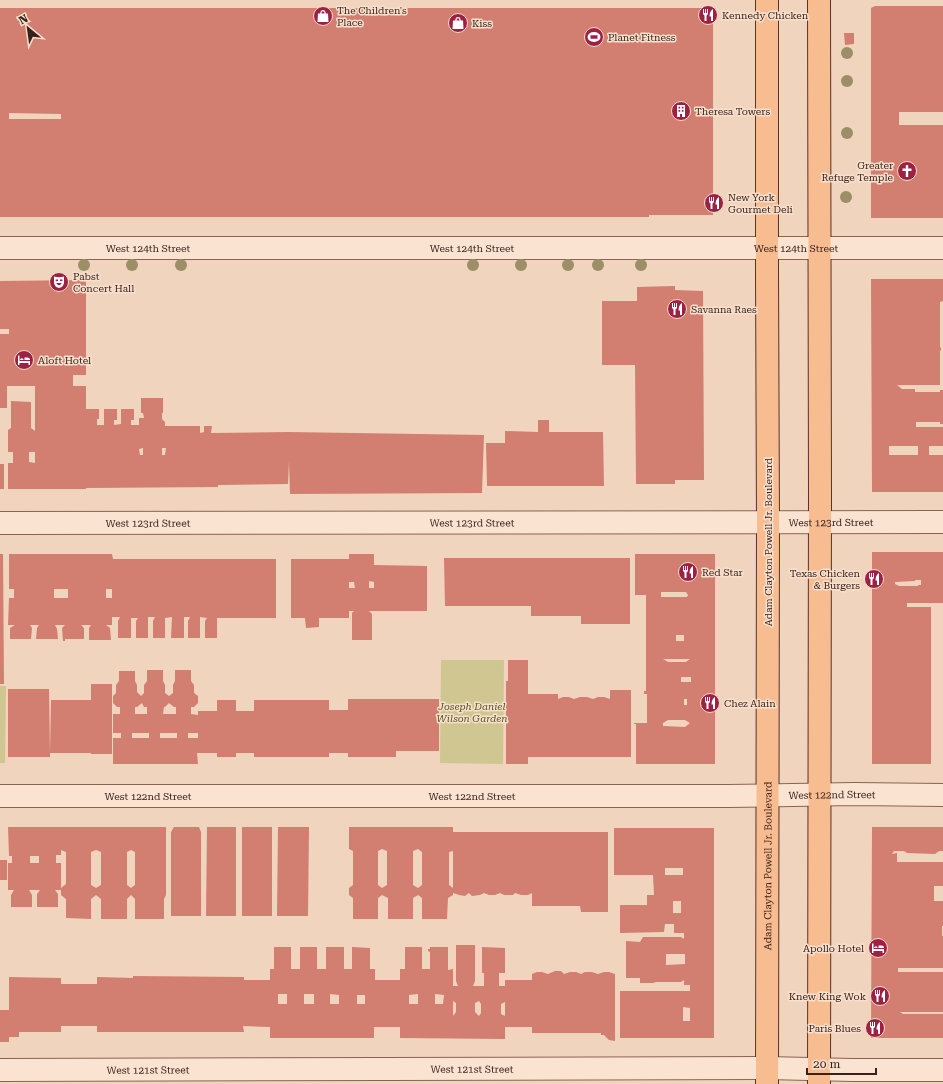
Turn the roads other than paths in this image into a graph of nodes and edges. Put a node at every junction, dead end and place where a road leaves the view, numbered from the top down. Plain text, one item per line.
1 (768, 0) edge
2 (819, 0) edge
3 (0, 248) edge
4 (819, 248) junction
5 (943, 248) edge
6 (767, 249) junction
7 (768, 522) junction
8 (820, 522) junction
9 (943, 522) edge
10 (0, 523) edge
11 (767, 795) junction
12 (819, 795) junction
13 (943, 795) edge
14 (0, 796) edge
15 (0, 1070) edge
16 (943, 1070) edge
17 (767, 1076) edge
18 (819, 1076) edge

1 - 6 main road, Adam Clayton Powell Jr. Boulevard
2 - 4 main road
3 - 6 street, West 124th Street
4 - 5 street, West 124th Street
4 - 6 street, West 124th Street
4 - 8 main road
6 - 7 main road, Adam Clayton Powell Jr. Boulevard
7 - 8 street, West 123rd Street
7 - 10 street, West 123rd Street
7 - 11 main road, Adam Clayton Powell Jr. Boulevard
8 - 9 street, West 123rd Street
8 - 12 main road
11 - 12 street, West 122nd Street
11 - 14 street, West 122nd Street
11 - 17 main road, Adam Clayton Powell Jr. Boulevard
12 - 13 street, West 122nd Street
12 - 18 main road
15 - 17 street, West 121st Street
16 - 18 street, West 121st Street
17 - 18 street, West 121st Street

